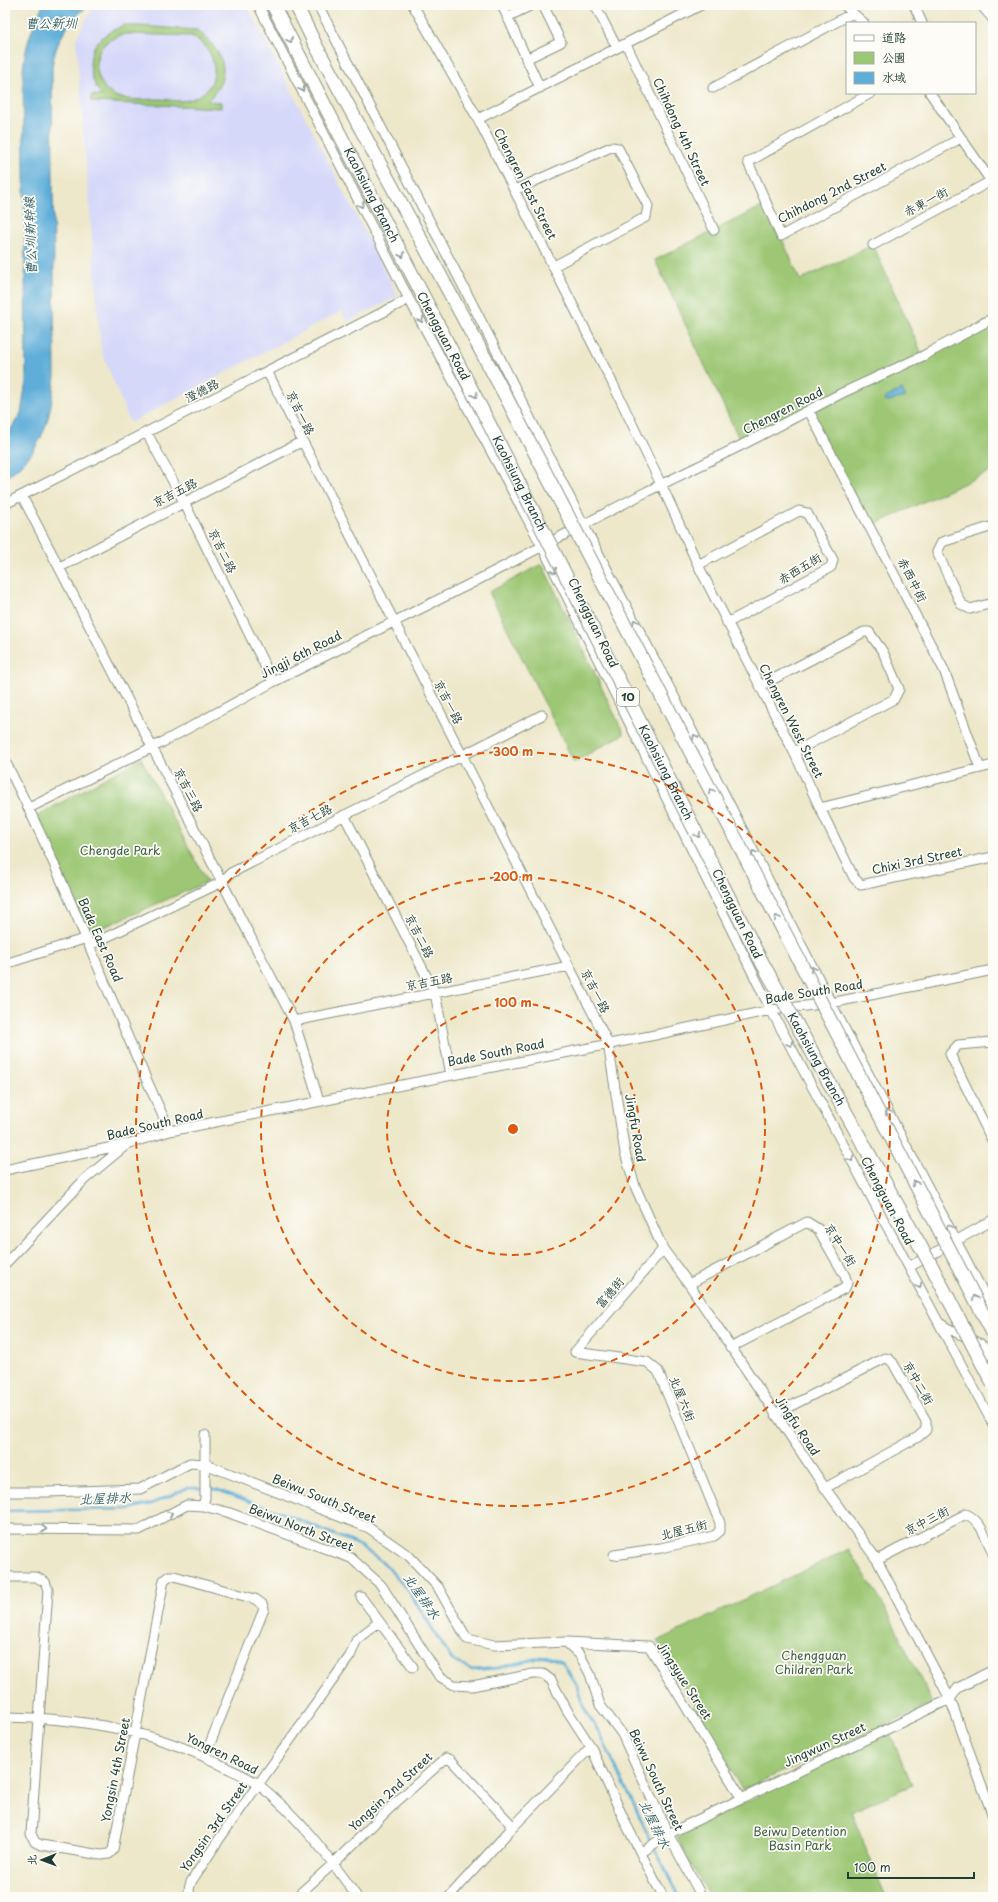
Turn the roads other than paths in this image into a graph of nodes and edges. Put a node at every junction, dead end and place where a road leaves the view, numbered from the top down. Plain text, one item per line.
1 (258, 5) edge
2 (273, 5) edge
3 (296, 5) edge
4 (318, 5) edge
5 (414, 5) edge
6 (502, 5) edge
7 (532, 5) edge
8 (543, 5) edge
9 (595, 5) edge
10 (701, 5) edge
11 (844, 5) edge
12 (914, 5) edge
13 (981, 5) edge
14 (853, 13) junction
15 (507, 17) junction
16 (993, 19) edge
17 (863, 22) edge
18 (922, 22) edge
19 (626, 44) junction
20 (617, 48) junction
21 (526, 59) junction
22 (540, 88) junction
23 (713, 88) dead end
24 (869, 94) edge
25 (931, 94) edge
26 (478, 119) junction
27 (961, 138) junction
28 (992, 182) edge
29 (515, 190) junction
30 (714, 230) dead end
31 (873, 245) dead end
32 (554, 266) junction
33 (409, 299) junction
34 (993, 318) edge
35 (266, 371) junction
36 (809, 411) junction
37 (146, 433) junction
38 (301, 442) junction
39 (661, 485) junction
40 (22, 496) junction
41 (184, 502) junction
42 (5, 504) edge
43 (583, 524) junction
44 (993, 526) edge
45 (542, 546) junction
46 (698, 565) junction
47 (60, 567) junction
48 (993, 603) edge
49 (393, 622) junction
50 (727, 623) junction
51 (273, 682) junction
52 (760, 686) junction
53 (542, 715) dead end
54 (152, 746) junction
55 (794, 752) junction
56 (461, 756) junction
57 (5, 761) edge
58 (993, 765) edge
59 (980, 768) junction
60 (29, 808) junction
61 (820, 808) junction
62 (344, 815) junction
63 (993, 857) edge
64 (222, 882) junction
65 (89, 942) junction
66 (5, 964) edge
67 (569, 966) junction
68 (993, 970) edge
69 (435, 993) junction
70 (831, 1003) junction
71 (771, 1010) junction
72 (294, 1021) junction
73 (993, 1042) edge
74 (608, 1043) junction
75 (451, 1074) junction
76 (319, 1101) junction
77 (170, 1131) junction
78 (993, 1142) edge
79 (128, 1144) junction
80 (5, 1170) edge
81 (993, 1220) edge
82 (956, 1241) junction
83 (663, 1249) junction
84 (5, 1264) edge
85 (908, 1267) junction
86 (689, 1284) junction
87 (993, 1311) edge
88 (938, 1322) junction
89 (993, 1333) edge
90 (730, 1348) junction
91 (575, 1352) joint
92 (993, 1358) edge
93 (993, 1384) edge
94 (775, 1414) junction
95 (993, 1424) edge
96 (205, 1435) dead end
97 (690, 1450) joint
98 (205, 1469) junction
99 (825, 1488) junction
100 (8, 1492) edge
101 (204, 1502) junction
102 (5, 1529) edge
103 (993, 1553) edge
104 (614, 1556) dead end
105 (877, 1560) junction
106 (5, 1577) edge
107 (361, 1597) dead end
108 (379, 1622) junction
109 (566, 1642) junction
110 (413, 1667) dead end
111 (993, 1670) edge
112 (950, 1699) junction
113 (5, 1717) edge
114 (39, 1718) junction
115 (135, 1732) junction
116 (591, 1747) junction
117 (205, 1756) junction
118 (259, 1784) junction
119 (742, 1799) junction
120 (993, 1816) edge
121 (511, 1829) junction
122 (666, 1835) junction
123 (644, 1850) junction
124 (334, 1863) junction
125 (190, 1897) edge
126 (296, 1897) edge
127 (356, 1897) edge
128 (449, 1897) edge
129 (662, 1897) edge
130 (702, 1897) edge

1 -> 33 street, Chengguan Road
2 -> 93 highway, Kaohsiung Branch / 10, bridge
89 -> 3 highway, Kaohsiung Branch / 10, bridge
4 - 43 street
5 - 26 street
6 - 15 street
7 - 15 street
8 - 21 street
9 - 20 street
10 - 19 street, Chengren East Street
11 - 14 street
12 - 18 street
13 - 16 street
14 - 17 street
14 - 23 street
15 - 21 street
19 - 20 street, Chengren East Street
19 - 30 street, Chihdong 4th Street
20 - 22 street, Chengren East Street
21 - 22 street
22 - 26 street, Chengren East Street
24 - 27 street, Chihdong 2nd Street
25 - 27 street
26 - 29 street, Chengren East Street
27 - 28 street
28 - 31 street, 赤東一街
29 - 32 street, Chengren East Street
29 - 32 street
32 - 39 street, Chengren East Street
33 - 35 street, 澄德路
33 -> 45 street, Chengguan Road
34 - 36 street, Chengren Road
35 - 37 street, 澄德路
35 - 38 street, 京吉一路
36 - 39 street, Chengren Road
36 - 59 street, 赤西中街
37 - 40 street, 澄德路
37 - 41 street, 京吉二路
38 - 41 street, 京吉五路
38 - 49 street, 京吉一路
39 - 43 street, Chengren Road
39 - 46 street, Chengren West Street
40 - 42 street, 澄德路
40 - 47 street, 京吉三路
41 - 47 street, 京吉五路
41 - 51 street, 京吉二路
43 - 45 street, Jingji 6th Road
70 -> 43 street
44 - 48 street
45 - 49 street, Jingji 6th Road
45 -> 71 street, Chengguan Road
46 - 50 street, Chengren West Street
46 - 50 street, 赤西五街
47 - 54 street, 京吉三路
49 - 51 street, Jingji 6th Road
49 - 56 street, 京吉一路
50 - 52 street, Chengren West Street
51 - 54 street, Jingji 6th Road
52 - 55 street, Chengren West Street
52 - 55 street
53 - 56 street, 京吉七路
54 - 60 street, Jingji 6th Road
54 - 64 street, 京吉三路
55 - 61 street, Chengren West Street
56 - 62 street, 京吉七路
56 - 67 street, 京吉一路
57 - 60 street, Bade East Road
58 - 59 street
59 - 61 street
60 - 65 street, Bade East Road
61 - 63 street, Chixi 3rd Street
62 - 64 street, 京吉七路
62 - 69 street, 京吉二路
64 - 65 street, 京吉七路
64 - 72 street, 京吉三路
65 - 66 street, 京吉七路
65 - 77 street, Bade East Road
67 - 69 street, 京吉五路
67 - 74 street, 京吉一路
68 - 70 street, Bade South Road
69 - 72 street, 京吉五路
69 - 75 street, 京吉二路
70 - 71 street, Bade South Road
82 -> 70 street
71 - 74 street, Bade South Road
71 -> 85 street, Chengguan Road
72 - 76 street, 京吉三路
73 - 78 street
74 - 75 street, Bade South Road
74 - 83 street, Jingfu Road
75 - 76 street, Bade South Road
76 - 77 street, Bade South Road
77 - 79 street, Bade South Road
79 - 80 street, Bade South Road
79 - 84 street
81 - 82 street
82 - 85 street
82 - 87 street
83 - 86 street, Jingfu Road
83 - 91 street, 富德街
85 -> 88 street, Chengguan Road
86 - 90 street, Jingfu Road
86 - 90 street, 京中一街
88 - 92 street
88 - 95 street, Chengguan Road
90 - 94 street, Jingfu Road
91 - 97 street, 北屋六街
94 - 99 street, Jingfu Road
94 - 99 street, 京中二街
96 - 98 street
97 - 104 street, 北屋五街
98 - 100 street, Beiwu South Street
98 - 101 street
98 - 109 street, Beiwu South Street
99 - 105 street, Jingfu Road
102 -> 101 street, Beiwu North Street
101 - 116 street, Beiwu North Street
103 - 105 street, 京中三街
105 - 112 street, Jingfu Road
106 - 114 street, Yongsin 4th Street
107 - 108 street
108 - 110 street
108 - 118 street, Yongsin 3rd Street
109 - 119 street, Jingsyue Street
109 - 122 street, Beiwu South Street
111 - 112 street, Jingwun Street
112 - 119 street, Jingwun Street
112 - 120 street, Jingfu Road
113 - 114 street, Yongren Road
114 - 115 street, Yongren Road
114 - 115 street, Yongsin 4th Street
115 - 117 street, Yongren Road
115 - 117 street, Yongsin 4th Street
116 - 121 street
116 - 123 street, Beiwu North Street
117 - 118 street, Yongren Road
118 - 124 street, Yongren Road
118 - 125 street, Yongsin 3rd Street
119 - 122 street, Jingwun Street
121 - 124 street, Yongsin 2nd Street
121 - 128 street
122 - 123 street, Jingwun Street
122 - 130 street, Beiwu South Street
123 - 129 street, Beiwu North Street
124 - 126 street
124 - 127 street, Yongren Road

